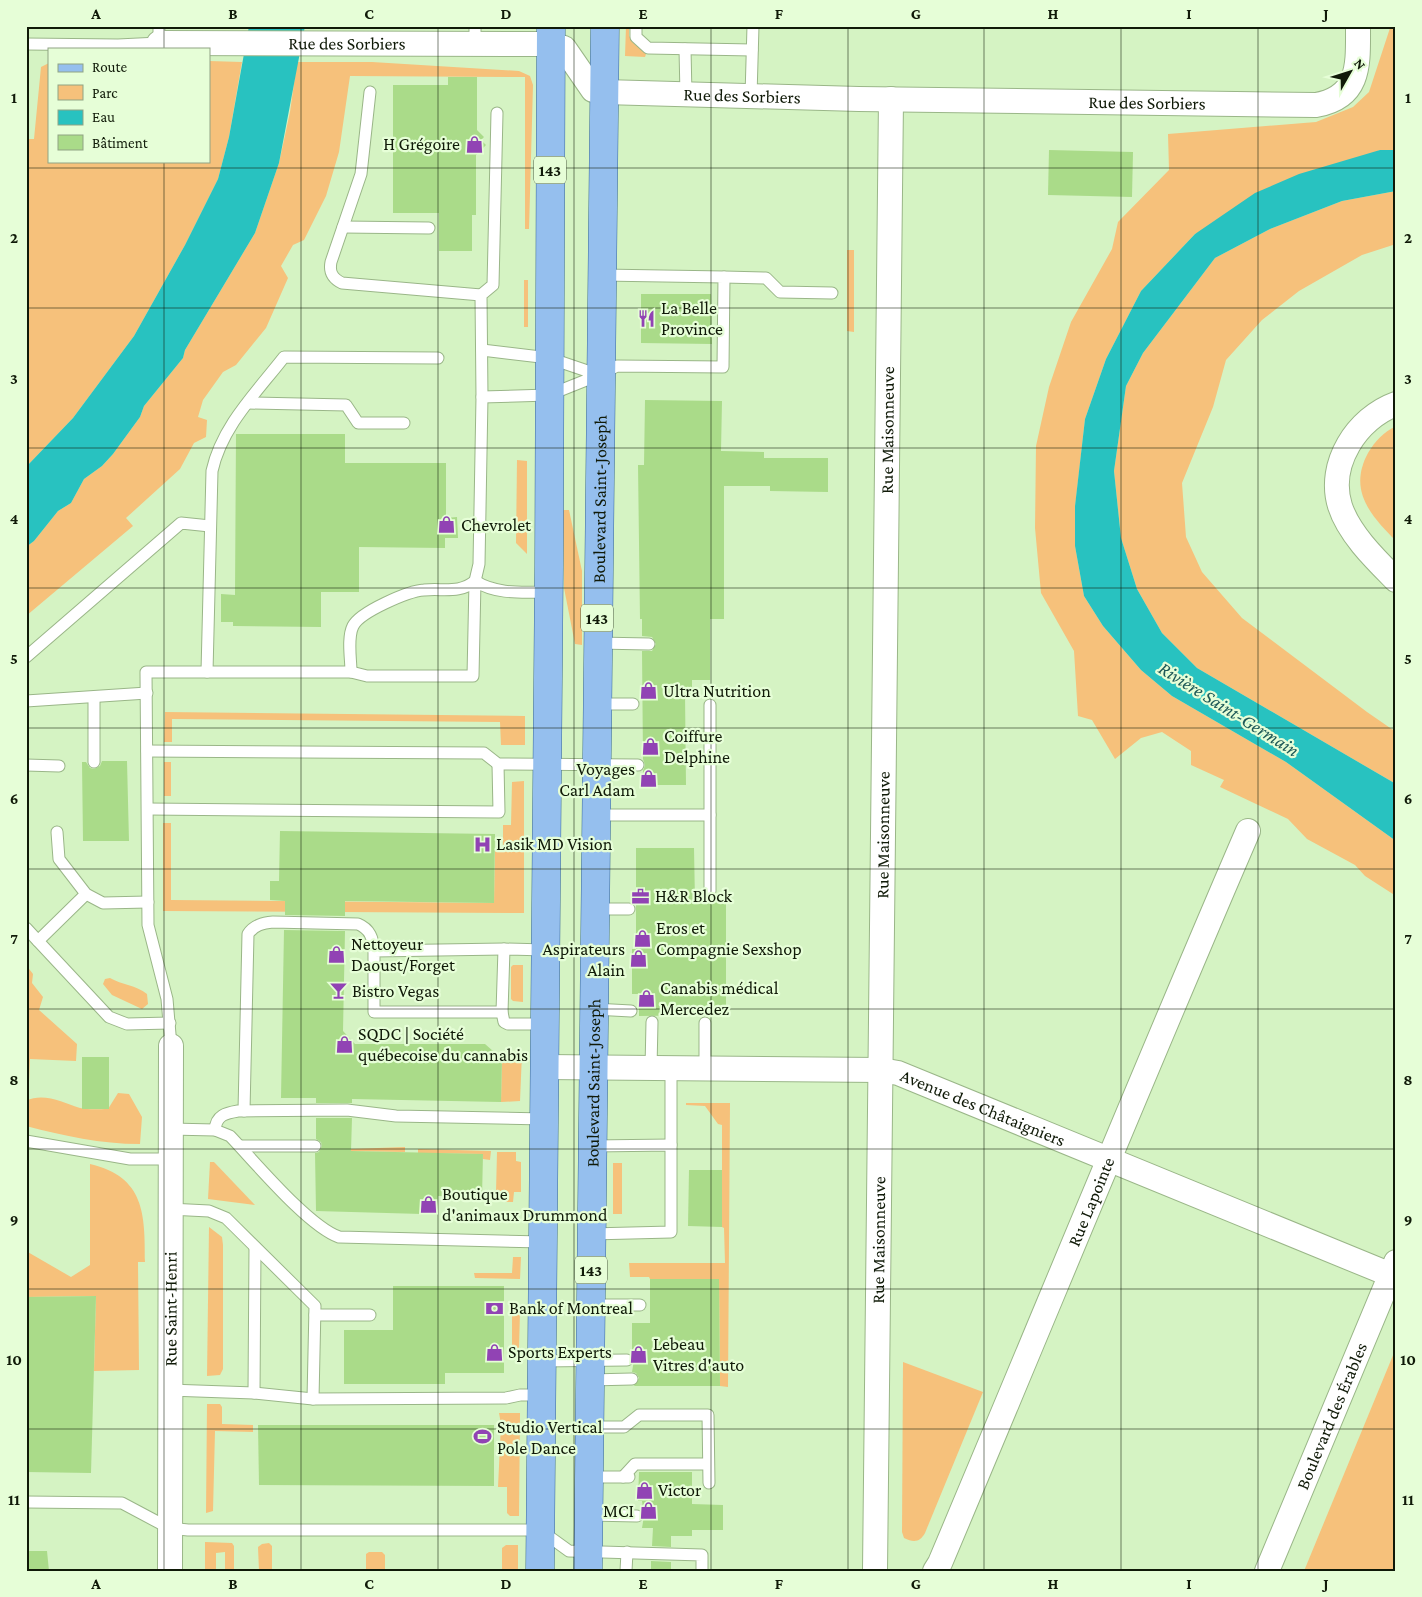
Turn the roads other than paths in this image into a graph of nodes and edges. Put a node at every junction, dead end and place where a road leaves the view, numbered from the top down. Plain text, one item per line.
1 (605, 26) edge
2 (636, 26) edge
3 (753, 26) edge
4 (1358, 26) edge
5 (159, 35) edge
6 (475, 35) edge
7 (550, 35) edge
8 (26, 44) edge
9 (685, 49) junction
10 (752, 50) junction
11 (370, 92) dead end
12 (604, 92) junction
13 (686, 95) junction
14 (751, 96) junction
15 (891, 99) junction
16 (497, 113) dead end
17 (343, 227) junction
18 (429, 228) dead end
19 (601, 275) junction
20 (724, 277) junction
21 (832, 293) dead end
22 (481, 295) junction
23 (482, 350) junction
24 (438, 358) dead end
25 (549, 358) junction
26 (599, 375) junction
27 (549, 395) junction
28 (482, 396) junction
29 (248, 403) junction
30 (1396, 404) edge
31 (404, 423) dead end
32 (210, 526) junction
33 (1396, 580) edge
34 (475, 581) junction
35 (549, 592) junction
36 (597, 644) junction
37 (649, 644) dead end
38 (26, 657) edge
39 (207, 672) junction
40 (351, 672) junction
41 (147, 694) junction
42 (94, 697) junction
43 (26, 701) edge
44 (597, 704) junction
45 (633, 704) dead end
46 (710, 705) dead end
47 (147, 751) junction
48 (94, 762) dead end
49 (596, 763) junction
50 (498, 764) junction
51 (547, 764) junction
52 (638, 765) dead end
53 (26, 766) edge
54 (59, 766) dead end
55 (148, 809) junction
56 (710, 814) junction
57 (596, 815) junction
58 (1248, 831) dead end
59 (57, 832) dead end
60 (710, 892) dead end
61 (86, 894) junction
62 (148, 902) junction
63 (595, 909) junction
64 (629, 909) dead end
65 (26, 928) edge
66 (38, 941) junction
67 (504, 949) junction
68 (546, 950) junction
69 (374, 951) junction
70 (594, 1009) junction
71 (631, 1011) dead end
72 (502, 1012) junction
73 (652, 1022) dead end
74 (170, 1023) junction
75 (705, 1023) dead end
76 (545, 1024) junction
77 (171, 1046) joint
78 (545, 1067) junction
79 (594, 1068) junction
80 (661, 1068) junction
81 (705, 1069) junction
82 (881, 1070) junction
83 (244, 1111) junction
84 (545, 1119) junction
85 (170, 1128) junction
86 (215, 1130) junction
87 (26, 1141) edge
88 (671, 1145) junction
89 (240, 1146) junction
90 (316, 1146) dead end
91 (592, 1146) junction
92 (170, 1159) junction
93 (1109, 1160) junction
94 (169, 1209) junction
95 (591, 1234) junction
96 (543, 1242) junction
97 (255, 1247) junction
98 (1394, 1271) edge
99 (590, 1305) junction
100 (640, 1305) dead end
101 (315, 1315) junction
102 (370, 1315) dead end
103 (627, 1360) dead end
104 (542, 1361) junction
105 (590, 1370) junction
106 (632, 1379) dead end
107 (169, 1390) junction
108 (254, 1393) junction
109 (542, 1395) junction
110 (313, 1399) junction
111 (589, 1427) junction
112 (708, 1464) junction
113 (588, 1477) junction
114 (709, 1484) dead end
115 (26, 1502) edge
116 (588, 1515) junction
117 (638, 1516) dead end
118 (169, 1528) junction
119 (540, 1530) junction
120 (627, 1552) junction
121 (588, 1561) edge
122 (170, 1571) edge
123 (540, 1571) edge
124 (626, 1571) edge
125 (702, 1571) edge
126 (876, 1571) edge
127 (935, 1571) edge
128 (1266, 1571) edge

1 - 12 main road, Boulevard Saint-Joseph / 143
2 - 9 lane
3 - 10 lane
4 - 15 street, Rue des Sorbiers
5 - 6 street, Rue des Sorbiers
5 - 8 lane
6 - 7 street, Rue des Sorbiers
7 - 12 street
7 - 25 main road, 143
9 - 10 lane
9 - 13 lane
10 - 14 lane
11 - 17 lane
12 - 13 street, Rue des Sorbiers
12 - 19 main road, Boulevard Saint-Joseph / 143
13 - 14 street, Rue des Sorbiers
14 - 15 street, Rue des Sorbiers
15 - 82 street, Rue Maisonneuve
16 - 22 lane
17 - 18 lane
17 - 22 lane
19 - 20 lane
19 - 26 main road, Boulevard Saint-Joseph / 143
20 - 21 lane
20 - 26 lane
22 - 23 lane
23 - 25 lane
23 - 28 lane
24 - 29 lane
25 - 26 lane
25 - 27 main road, 143
26 - 27 lane
26 - 36 main road, Boulevard Saint-Joseph / 143
27 - 28 lane
27 - 35 main road, 143
28 - 34 lane
29 - 31 lane
29 - 32 lane
30 - 33 street
32 - 38 lane
32 - 39 lane
34 - 35 lane
34 - 40 lane
34 - 40 lane
35 - 51 main road, 143
36 - 37 lane
36 - 44 main road, Boulevard Saint-Joseph / 143
39 - 40 lane
39 - 41 lane
41 - 42 lane
41 - 47 lane
42 - 43 lane
42 - 48 lane
44 - 45 lane
44 - 49 main road, Boulevard Saint-Joseph / 143
46 - 56 lane
47 - 50 lane
47 - 55 lane
49 - 51 lane
49 - 52 lane
49 - 57 main road, Boulevard Saint-Joseph / 143
50 - 51 lane
50 - 55 lane
51 - 68 main road, 143
53 - 54 lane
55 - 62 lane
56 - 57 lane
56 - 60 lane
57 - 63 main road, Boulevard Saint-Joseph / 143
58 - 93 street, Rue Lapointe
59 - 61 lane
61 - 62 lane
61 - 66 lane
62 - 74 lane
63 - 64 lane
63 - 70 main road, Boulevard Saint-Joseph / 143
65 - 66 lane
66 - 74 lane
67 - 68 lane
67 - 69 lane
67 - 72 lane
68 - 76 main road, 143
69 - 72 lane
69 - 83 lane
70 - 71 lane
70 - 79 main road, Boulevard Saint-Joseph / 143
72 - 76 lane
73 - 80 lane
74 - 77 lane
75 - 81 lane
76 - 78 main road, 143
77 - 85 street, Rue Saint-Henri
78 - 79 street, Avenue des Châtaigniers
78 - 84 main road, 143
79 - 80 street, Avenue des Châtaigniers
79 - 91 main road, Boulevard Saint-Joseph / 143
80 - 81 street, Avenue des Châtaigniers
80 - 88 lane
81 - 82 street, Avenue des Châtaigniers
82 - 93 street, Avenue des Châtaigniers
82 - 126 street, Rue Maisonneuve
83 - 84 lane
83 - 86 lane
84 - 96 main road, 143
85 - 86 lane
85 - 92 street, Rue Saint-Henri
86 - 89 lane
87 - 92 lane
88 - 91 lane
88 - 95 lane
89 - 90 lane
89 - 96 lane
91 - 95 main road, Boulevard Saint-Joseph / 143
92 - 94 street, Rue Saint-Henri
93 - 98 street, Avenue des Châtaigniers
93 - 127 street, Rue Lapointe
94 - 97 lane
94 - 107 street, Rue Saint-Henri
95 - 99 main road, Boulevard Saint-Joseph / 143
96 - 104 main road, 143
97 - 101 lane
97 - 108 lane
98 - 128 street, Boulevard des Érables
99 - 100 lane
99 - 105 main road, Boulevard Saint-Joseph / 143
101 - 102 lane
101 - 110 lane
103 - 105 lane
104 - 105 lane
104 - 109 main road, 143
105 - 106 lane
105 - 111 main road, Boulevard Saint-Joseph / 143
107 - 108 lane
107 - 118 street, Rue Saint-Henri
108 - 110 lane
109 - 110 lane
109 - 119 main road, 143
111 - 112 lane
111 - 113 main road, Boulevard Saint-Joseph / 143
112 - 113 lane
112 - 114 lane
113 - 116 main road, Boulevard Saint-Joseph / 143
115 - 118 lane
116 - 117 lane
116 - 121 main road, Boulevard Saint-Joseph / 143
118 - 119 lane
118 - 122 street, Rue Saint-Henri
119 - 121 lane
119 - 123 main road, 143
120 - 121 lane
120 - 124 lane
120 - 125 lane

